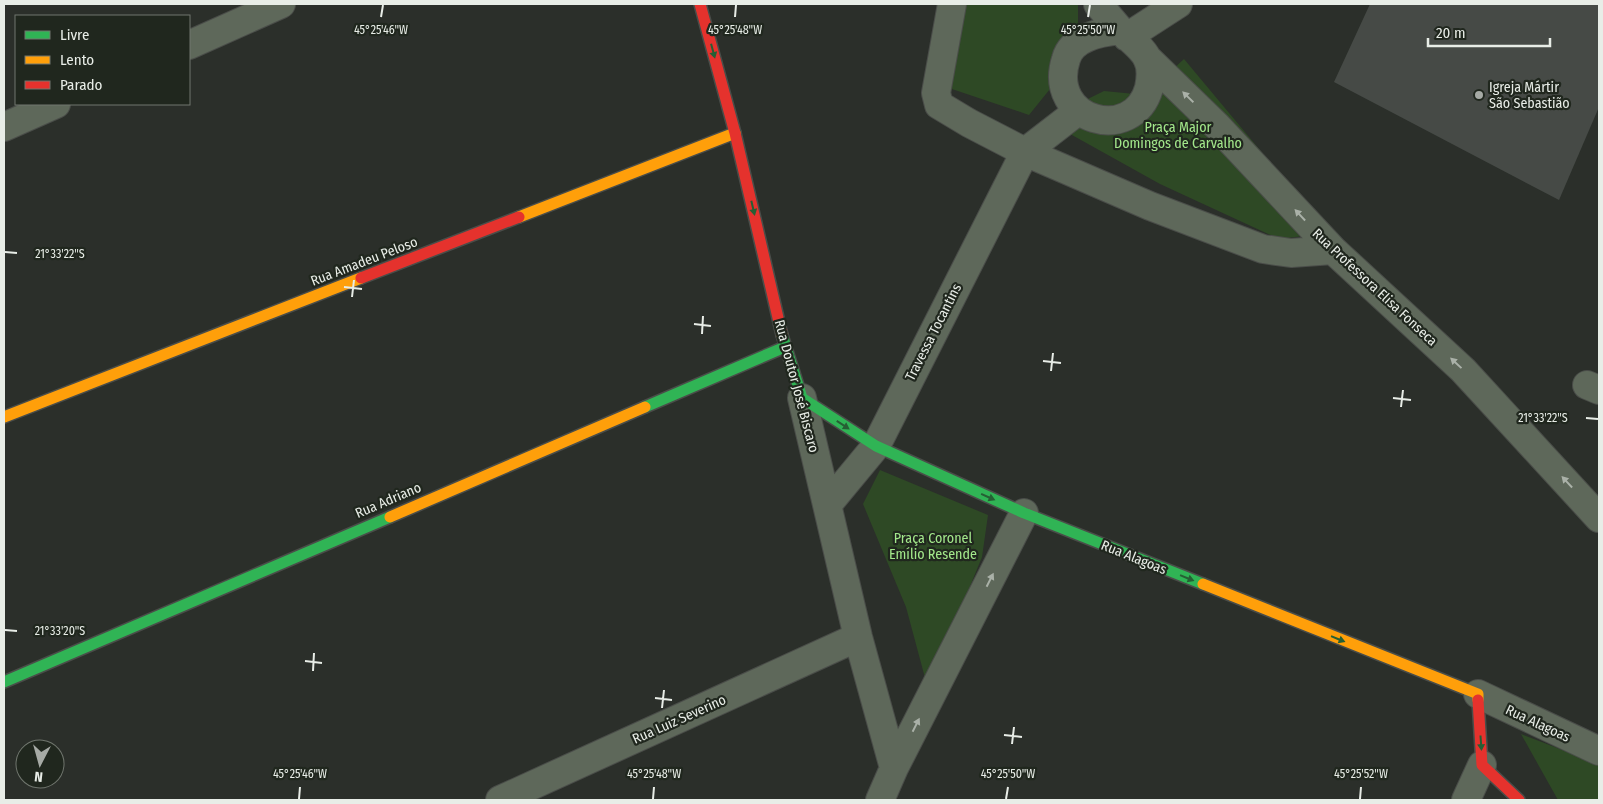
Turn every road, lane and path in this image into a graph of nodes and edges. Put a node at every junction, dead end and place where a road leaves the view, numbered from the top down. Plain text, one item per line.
1 (282, 4) edge
2 (700, 4) edge
3 (952, 4) edge
4 (1098, 4) edge
5 (1178, 4) edge
6 (1124, 33) junction
7 (190, 45) edge
8 (1147, 58) junction
9 (54, 105) edge
10 (1078, 111) junction
11 (4, 127) edge
12 (735, 134) junction
13 (1025, 152) junction
14 (1333, 250) junction
15 (785, 347) junction
16 (802, 398) junction
17 (4, 417) edge
18 (876, 446) junction
19 (828, 504) junction
20 (1024, 514) junction
21 (1599, 518) edge
22 (858, 638) junction
23 (4, 682) edge
24 (1478, 694) junction
25 (1599, 751) edge
26 (1482, 765) junction
27 (894, 768) junction
28 (500, 800) edge
29 (880, 800) edge
30 (1466, 800) edge
31 (1519, 800) edge

1 - 7 street
2 -> 12 street, Rua Doutor José Biscaro
3 - 13 street
4 - 6 street
5 - 6 street
6 - 8 street
6 - 10 street
8 - 10 street
14 -> 8 street, Rua Professora Elisa Fonseca
9 - 11 street
10 - 13 street
12 -> 15 street, Rua Doutor José Biscaro
12 - 17 street, Rua Amadeu Peloso
13 - 14 street
13 - 18 street, Travessa Tocantins
21 -> 14 street, Rua Professora Elisa Fonseca
15 - 16 street, Rua Doutor José Biscaro
15 - 23 street, Rua Adriano
16 -> 18 street, Rua Alagoas
16 - 19 street, Rua Doutor José Biscaro
18 - 19 street, Travessa Tocantins
18 -> 20 street, Rua Alagoas
19 - 22 street, Rua Doutor José Biscaro
20 -> 24 street, Rua Alagoas
27 -> 20 street
22 - 27 street, Rua Doutor José Biscaro
22 - 28 street, Rua Luiz Severino
24 - 25 street, Rua Alagoas
24 -> 26 street
26 - 30 street
26 - 31 street
27 - 29 street

